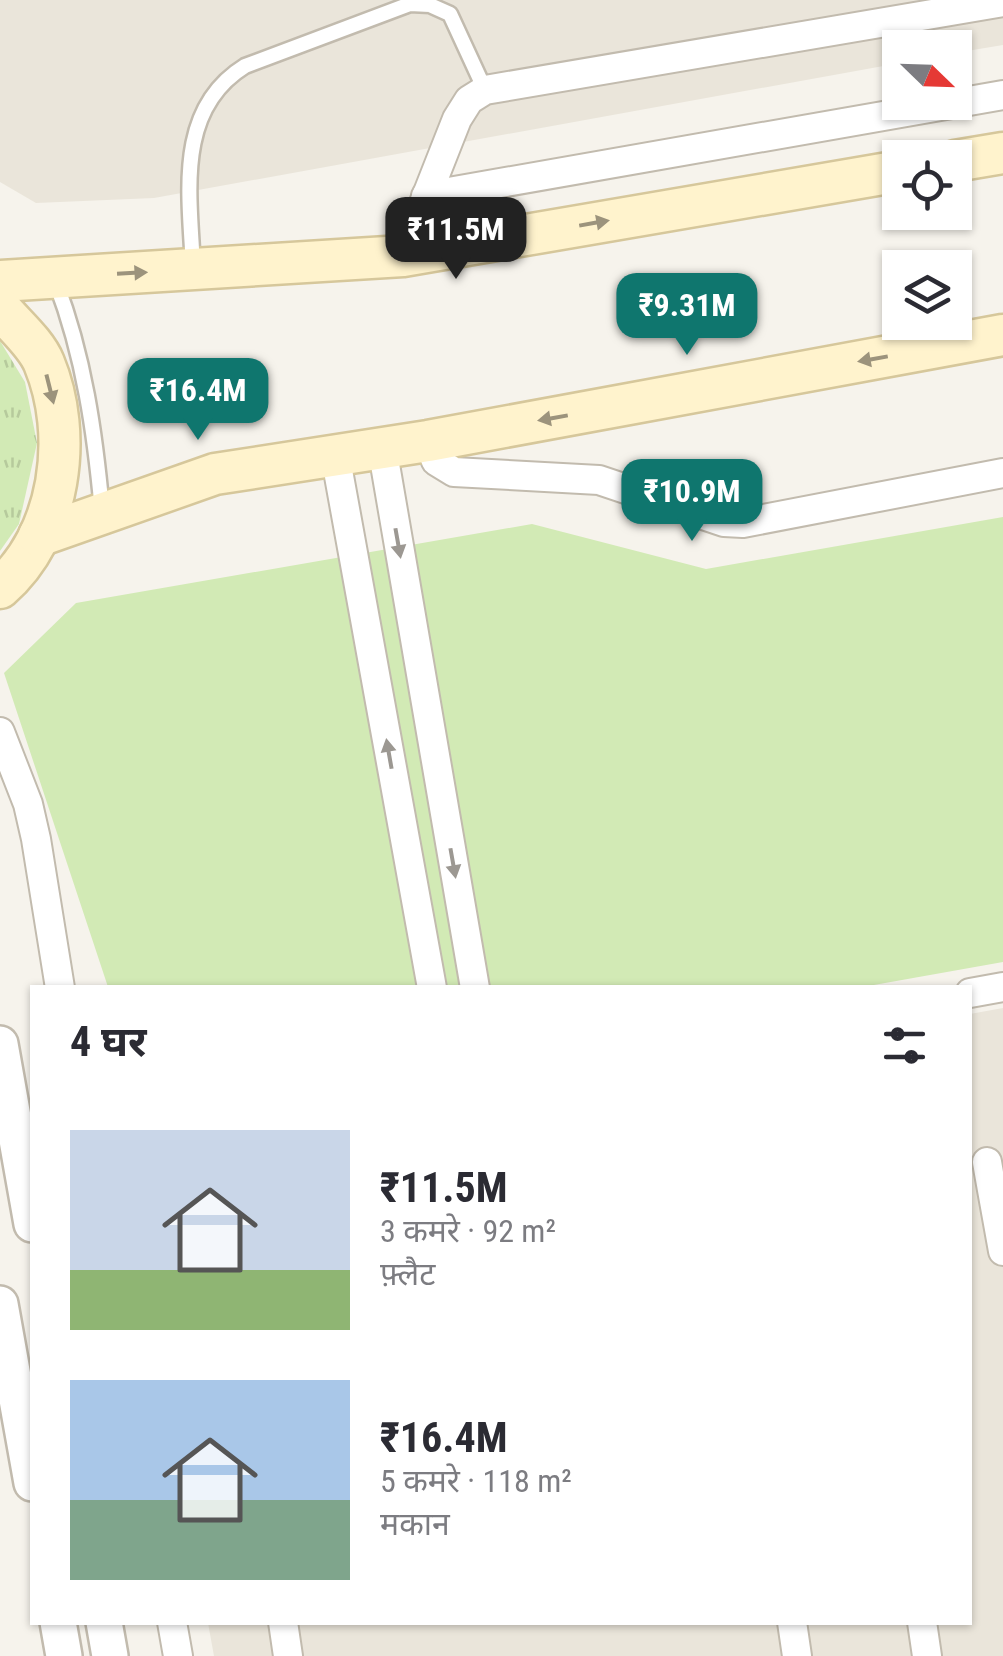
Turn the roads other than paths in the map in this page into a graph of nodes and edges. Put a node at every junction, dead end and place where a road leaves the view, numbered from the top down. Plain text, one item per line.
1 (1003, 2) edge
2 (485, 90) junction
3 (1003, 95) edge
4 (1003, 153) edge
5 (972, 159) edge
6 (882, 174) edge
7 (426, 196) junction
8 (403, 256) junction
9 (193, 270) junction
10 (54, 278) junction
11 (0, 280) edge
12 (0, 308) edge
13 (1003, 335) edge
14 (428, 441) junction
15 (382, 447) junction
16 (334, 454) junction
17 (1003, 472) edge
18 (102, 514) junction
19 (39, 536) junction
20 (0, 588) edge
21 (0, 732) edge
22 (59, 985) edge
23 (431, 985) edge
24 (474, 985) edge
25 (1003, 987) edge
26 (972, 993) edge
27 (0, 1044) edge
28 (987, 1163) edge
29 (30, 1213) edge
30 (1003, 1251) edge
31 (0, 1304) edge
32 (30, 1472) edge
33 (59, 1625) edge
34 (105, 1625) edge
35 (173, 1625) edge
36 (283, 1625) edge
37 (792, 1625) edge
38 (922, 1625) edge
39 (64, 1656) edge
40 (110, 1656) edge
41 (178, 1656) edge
42 (288, 1656) edge
43 (797, 1656) edge
44 (927, 1656) edge

1 - 2 street
2 - 7 street
2 - 9 lane
3 - 7 street
4 - 5 main road
8 -> 6 main road
7 - 8 street
8 - 9 main road
10 -> 9 main road
10 - 11 main road
10 - 18 lane
12 -> 19 main road
13 -> 14 main road
14 - 15 main road
14 - 17 street
15 - 16 main road
15 -> 24 street
16 - 18 main road
23 -> 16 street
18 - 19 main road
19 - 20 main road
21 - 22 street
25 - 26 street
27 - 29 street
28 - 30 street
31 - 32 street
33 - 39 street
34 - 40 street
35 - 41 street
36 - 42 street
37 - 43 street
38 - 44 street

